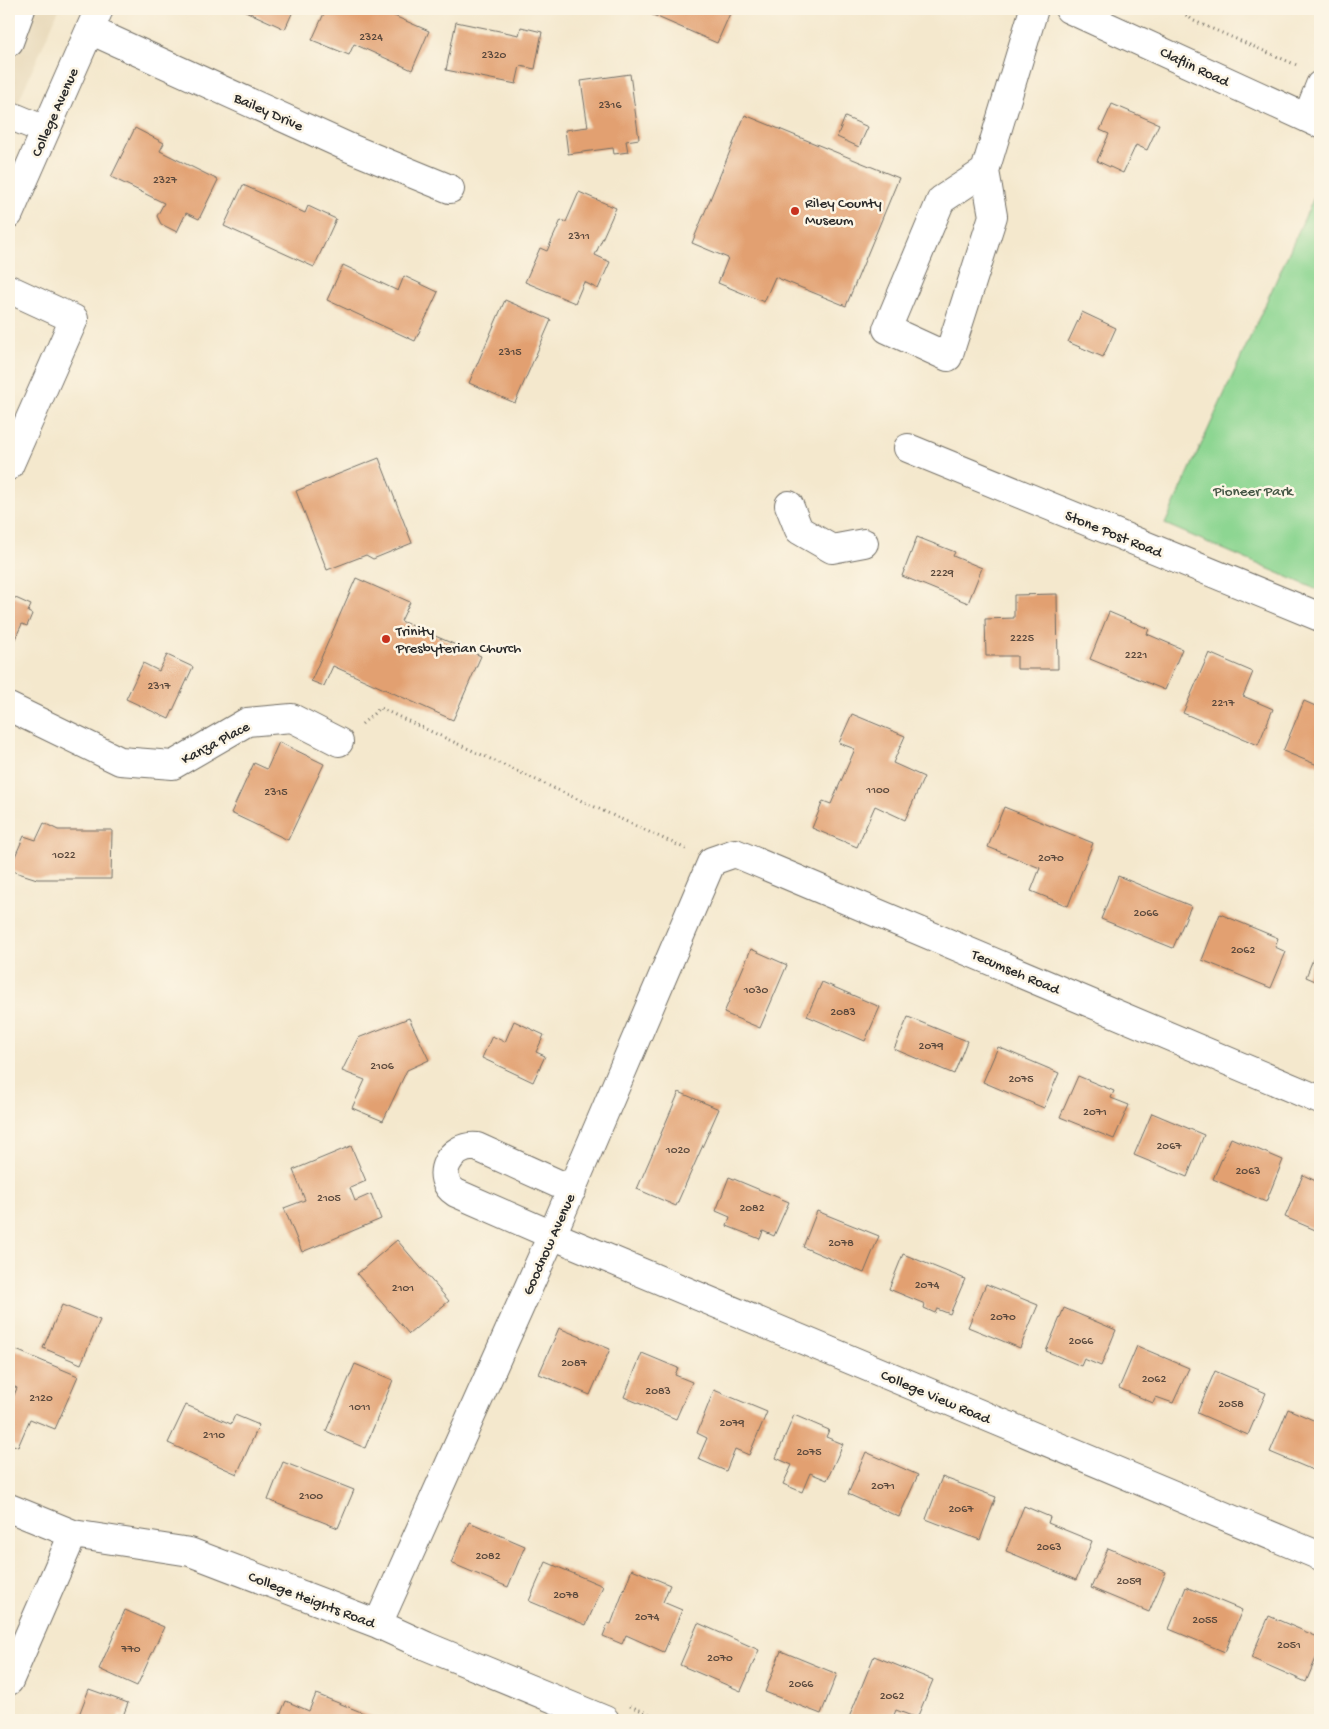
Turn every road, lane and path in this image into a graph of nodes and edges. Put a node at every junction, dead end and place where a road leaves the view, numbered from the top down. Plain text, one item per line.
1 (22, 9) edge
2 (1034, 9) edge
3 (1069, 9) edge
4 (1178, 9) edge
5 (95, 19) edge
6 (9, 42) edge
7 (1311, 76) edge
8 (9, 115) edge
9 (1314, 121) edge
10 (45, 130) junction
11 (985, 171) junction
12 (450, 189) dead end
13 (9, 214) edge
14 (9, 289) edge
15 (908, 448) dead end
16 (9, 466) edge
17 (789, 505) dead end
18 (864, 543) dead end
19 (1320, 617) edge
20 (9, 707) edge
21 (339, 742) joint
22 (712, 861) junction
23 (1320, 1100) edge
24 (572, 1190) junction
25 (552, 1235) junction
26 (9, 1508) edge
27 (73, 1534) junction
28 (1320, 1556) edge
29 (378, 1624) junction
30 (9, 1681) edge
31 (605, 1720) edge

1 - 6 street
2 - 11 street
3 - 9 street, Claflin Road
4 - 7 path
5 - 10 street, College Avenue
5 - 12 street, Bailey Drive
7 - 9 street
8 - 10 street
10 - 13 street, College Avenue
11 - 11 street
14 - 16 street
15 - 19 street, Stone Post Road
17 - 18 street
20 - 21 street, Kanza Place
21 - 22 path
22 - 23 street, Tecumseh Road
22 - 24 street, Goodnow Avenue
24 - 25 street, Goodnow Avenue
24 - 25 street, College View Road
25 - 28 street, College View Road
25 - 29 street, Goodnow Avenue
26 - 27 street, College Heights Road
27 - 29 street, College Heights Road
27 - 30 street
29 - 31 street, College Heights Road

